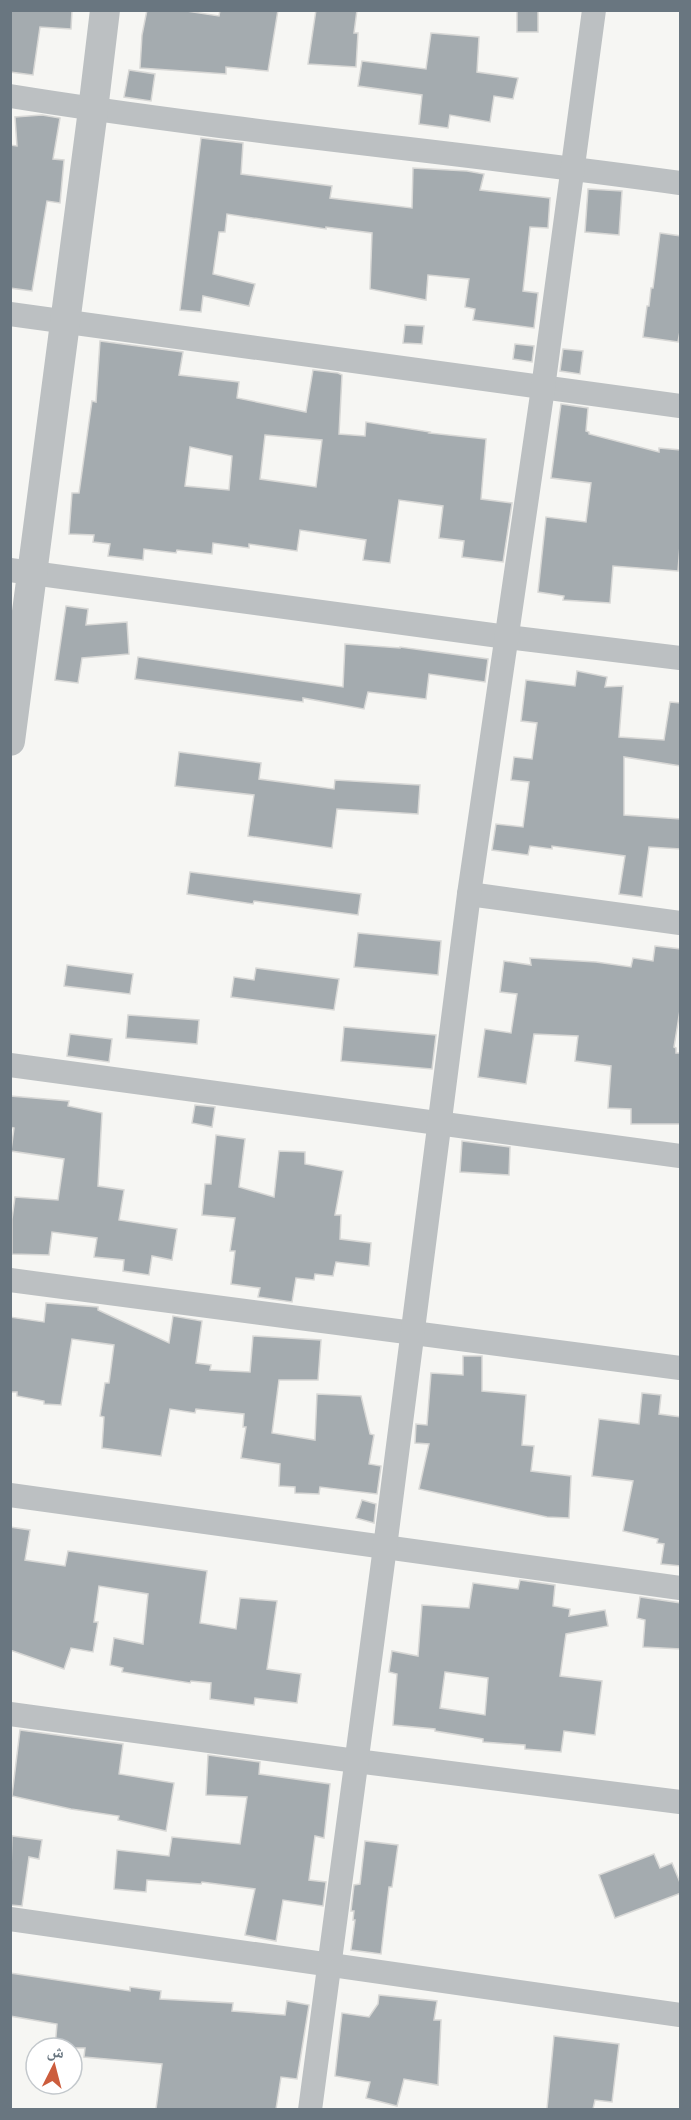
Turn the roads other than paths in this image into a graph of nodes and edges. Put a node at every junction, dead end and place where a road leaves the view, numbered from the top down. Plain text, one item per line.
1 (105, 10) edge
2 (594, 10) edge
3 (10, 96) edge
4 (93, 110) junction
5 (573, 168) junction
6 (681, 183) edge
7 (10, 314) edge
8 (65, 322) junction
9 (543, 388) junction
10 (681, 406) edge
11 (22, 572) edge
12 (507, 637) junction
13 (681, 658) edge
14 (10, 741) edge
15 (469, 894) junction
16 (681, 923) edge
17 (10, 1065) edge
18 (440, 1124) junction
19 (681, 1156) edge
20 (10, 1280) edge
21 (412, 1332) junction
22 (681, 1368) edge
23 (10, 1495) edge
24 (386, 1547) junction
25 (681, 1588) edge
26 (10, 1714) edge
27 (356, 1761) junction
28 (681, 1802) edge
29 (10, 1919) edge
30 (329, 1965) junction
31 (681, 2015) edge
32 (310, 2109) edge

1 - 4 street
2 - 5 street
3 - 4 street
4 - 5 street
4 - 8 street
5 - 6 street
5 - 9 street
7 - 8 street
8 - 9 street
8 - 11 street
9 - 10 street
9 - 12 street
11 - 12 street
11 - 14 street
12 - 13 street
12 - 15 street
15 - 16 street
15 - 18 street
17 - 18 street
18 - 19 street
18 - 21 street
20 - 21 street
21 - 22 street
21 - 24 street
23 - 24 street
24 - 25 street
24 - 27 street
26 - 27 street
27 - 28 street
27 - 30 street
29 - 30 street
30 - 31 street
30 - 32 street

